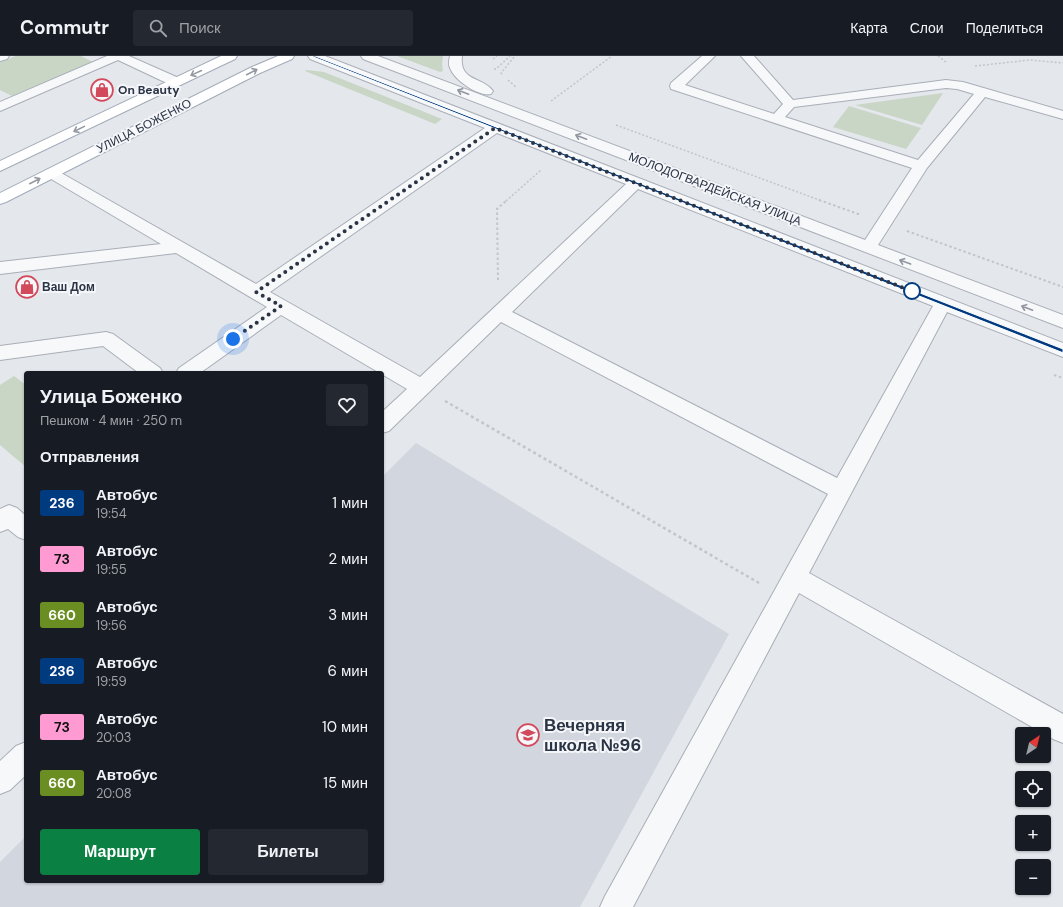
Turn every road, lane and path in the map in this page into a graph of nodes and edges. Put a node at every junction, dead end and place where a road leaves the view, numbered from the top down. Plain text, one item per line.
1 (118, 56) edge
2 (232, 56) edge
3 (288, 56) edge
4 (314, 56) edge
5 (367, 56) edge
6 (456, 56) edge
7 (497, 56) edge
8 (516, 56) edge
9 (612, 56) edge
10 (709, 56) edge
11 (747, 56) edge
12 (751, 56) edge
13 (938, 56) edge
14 (493, 59) dead end
15 (947, 63) dead end
16 (1063, 63) edge
17 (969, 67) dead end
18 (176, 82) junction
19 (522, 90) dead end
20 (982, 92) junction
21 (558, 104) dead end
22 (790, 104) junction
23 (0, 106) edge
24 (1063, 115) edge
25 (526, 116) junction
26 (777, 119) junction
27 (610, 123) dead end
28 (495, 128) junction
29 (921, 166) junction
30 (0, 167) edge
31 (542, 170) dead end
32 (51, 173) junction
33 (636, 183) junction
34 (0, 199) edge
35 (885, 224) junction
36 (178, 247) junction
37 (868, 248) junction
38 (0, 268) edge
39 (1063, 287) edge
40 (256, 292) junction
41 (943, 304) junction
42 (281, 306) junction
43 (499, 313) junction
44 (1063, 322) edge
45 (1063, 350) edge
46 (0, 353) edge
47 (150, 371) edge
48 (189, 371) edge
49 (422, 388) junction
50 (384, 422) edge
51 (840, 490) junction
52 (0, 522) edge
53 (24, 528) edge
54 (790, 588) junction
55 (1063, 729) edge
56 (24, 758) edge
57 (0, 780) edge
58 (616, 907) edge

1 - 18 street
1 - 23 street
2 -> 18 main road, УЛИЦА БОЖЕНКО
32 -> 3 main road, УЛИЦА БОЖЕНКО
4 - 28 street, МОЛОДОГВАРДЕЙСКАЯ УЛИЦА
25 -> 5 street, МОЛОДОГВАРДЕЙСКАЯ УЛИЦА
6 - 25 street
7 - 14 path
8 - 19 path
9 - 21 path
10 - 26 street
11 - 12 street
11 - 22 street
13 - 15 path
16 - 17 path
18 -> 30 main road, УЛИЦА БОЖЕНКО
20 - 22 street
20 - 24 street
20 - 29 street
22 - 26 street
37 -> 25 street, МОЛОДОГВАРДЕЙСКАЯ УЛИЦА
26 - 29 street
27 - 35 path
28 - 33 street, МОЛОДОГВАРДЕЙСКАЯ УЛИЦА
28 - 40 street
29 - 35 street
31 - 43 path
34 -> 32 main road, УЛИЦА БОЖЕНКО
32 - 36 street
33 - 41 street, МОЛОДОГВАРДЕЙСКАЯ УЛИЦА
33 - 43 street
35 - 37 street
35 - 39 path
36 - 38 street
36 - 40 street
44 -> 37 street, МОЛОДОГВАРДЕЙСКАЯ УЛИЦА
40 - 42 street
41 - 45 street, МОЛОДОГВАРДЕЙСКАЯ УЛИЦА
41 - 51 street
42 - 48 street
42 - 49 street
43 - 49 street
43 - 51 street
46 - 47 street
49 - 50 street
49 - 54 path
51 - 54 street
52 - 53 street
54 - 55 street
54 - 58 street
56 - 57 street

